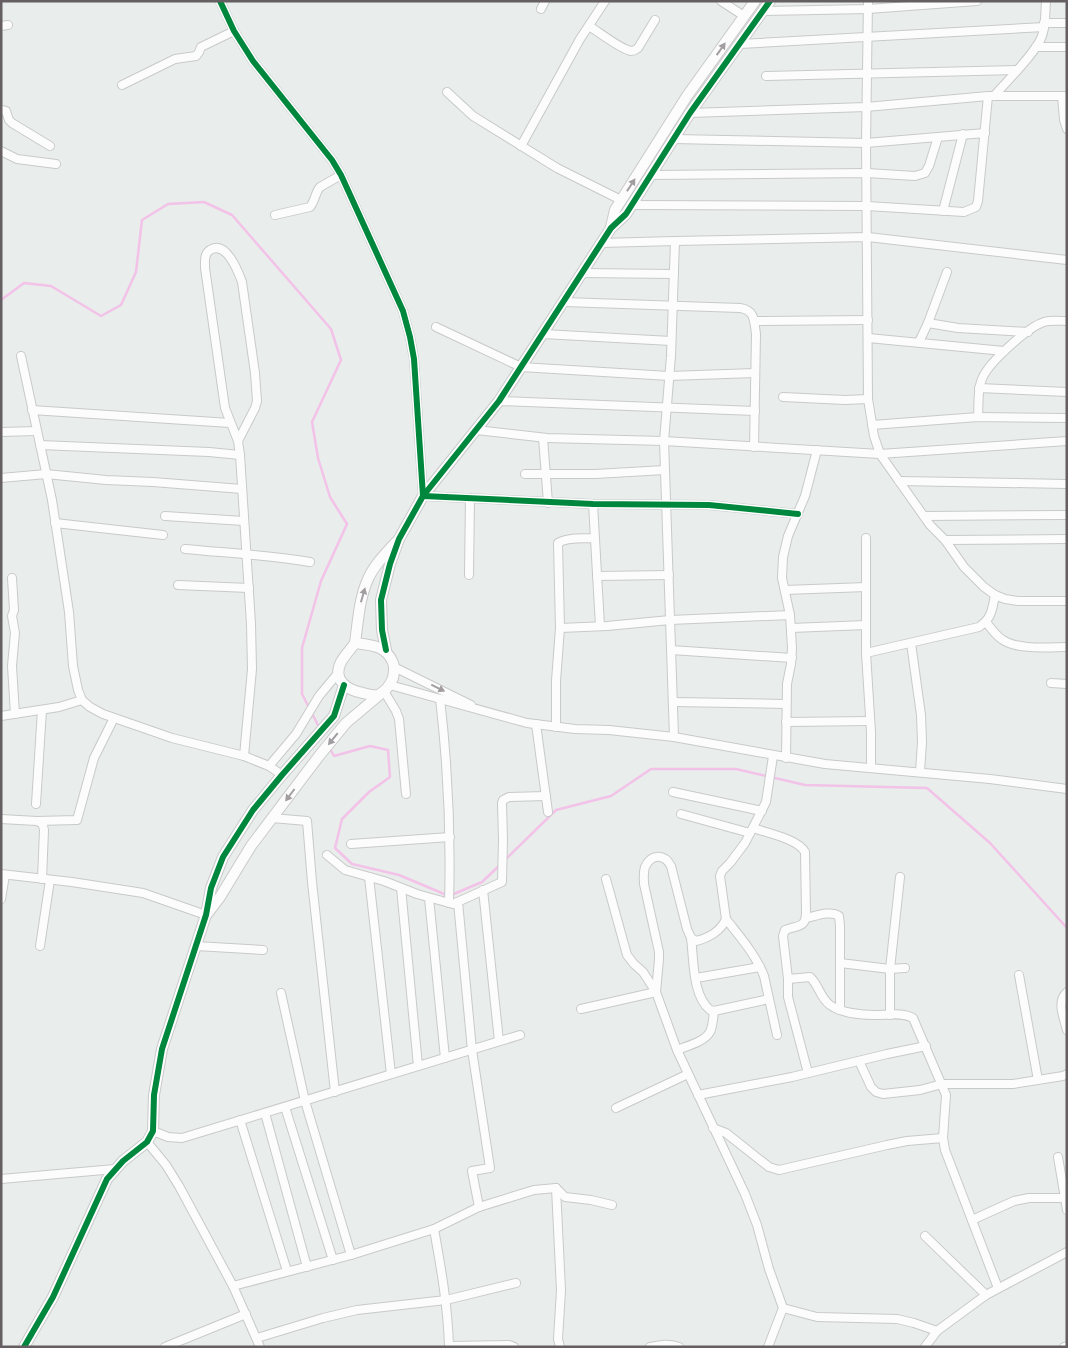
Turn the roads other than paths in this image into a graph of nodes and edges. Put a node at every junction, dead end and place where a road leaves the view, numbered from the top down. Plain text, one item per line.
1 (220, 1) edge
2 (545, 1) edge
3 (606, 1) edge
4 (721, 1) edge
5 (755, 1) edge
6 (770, 1) edge
7 (978, 1) edge
8 (1046, 1) edge
9 (868, 5) edge
10 (541, 9) dead end
11 (764, 11) junction
12 (744, 16) junction
13 (655, 20) dead end
14 (1067, 23) edge
15 (1044, 25) junction
16 (589, 26) junction
17 (234, 31) junction
18 (868, 36) junction
19 (740, 44) junction
20 (1036, 47) junction
21 (1067, 47) edge
22 (1017, 70) junction
23 (867, 73) junction
24 (766, 76) dead end
25 (122, 85) dead end
26 (447, 92) dead end
27 (991, 96) junction
28 (1065, 96) edge
29 (866, 107) junction
30 (1, 110) edge
31 (690, 113) junction
32 (1067, 129) edge
33 (985, 133) junction
34 (963, 134) junction
35 (938, 137) junction
36 (674, 139) junction
37 (866, 143) junction
38 (50, 146) dead end
39 (521, 146) junction
40 (1, 151) edge
41 (56, 164) dead end
42 (867, 173) junction
43 (341, 175) junction
44 (651, 175) junction
45 (621, 200) junction
46 (632, 205) junction
47 (867, 206) junction
48 (943, 211) junction
49 (275, 215) dead end
50 (611, 228) junction
51 (868, 238) junction
52 (675, 241) junction
53 (601, 243) junction
54 (1067, 260) edge
55 (582, 272) junction
56 (947, 272) dead end
57 (674, 274) junction
58 (564, 302) junction
59 (672, 306) junction
60 (868, 320) junction
61 (754, 321) junction
62 (1067, 321) edge
63 (928, 323) junction
64 (436, 327) dead end
65 (1028, 332) junction
66 (542, 334) junction
67 (868, 338) junction
68 (671, 341) junction
69 (919, 342) junction
70 (1004, 351) junction
71 (21, 356) dead end
72 (521, 367) junction
73 (756, 373) junction
74 (669, 376) junction
75 (979, 388) junction
76 (1067, 392) edge
77 (783, 397) dead end
78 (868, 399) junction
79 (499, 401) junction
80 (666, 407) junction
81 (32, 410) junction
82 (755, 411) junction
83 (978, 417) junction
84 (1067, 418) edge
85 (230, 423) junction
86 (872, 425) junction
87 (476, 430) junction
88 (37, 431) junction
89 (1, 432) edge
90 (543, 438) junction
91 (238, 441) junction
92 (664, 441) junction
93 (1067, 441) edge
94 (40, 445) junction
95 (754, 446) junction
96 (817, 450) junction
97 (880, 454) junction
98 (240, 455) junction
99 (665, 470) junction
100 (46, 474) junction
101 (525, 474) dead end
102 (546, 474) junction
103 (1, 478) edge
104 (898, 481) junction
105 (1067, 484) edge
106 (242, 489) junction
107 (423, 496) junction
108 (470, 498) junction
109 (548, 503) junction
110 (593, 504) junction
111 (666, 505) junction
112 (798, 514) junction
113 (1067, 515) edge
114 (166, 516) dead end
115 (924, 516) junction
116 (244, 521) junction
117 (55, 522) junction
118 (163, 535) dead end
119 (594, 538) junction
120 (866, 538) dead end
121 (399, 539) junction
122 (1067, 539) edge
123 (945, 540) junction
124 (185, 549) dead end
125 (247, 555) junction
126 (310, 562) dead end
127 (469, 575) dead end
128 (668, 575) junction
129 (597, 576) junction
130 (12, 578) dead end
131 (178, 585) dead end
132 (866, 587) junction
133 (249, 588) junction
134 (785, 590) junction
135 (996, 595) junction
136 (1067, 602) edge
137 (790, 615) junction
138 (670, 620) junction
139 (986, 622) junction
140 (866, 624) junction
141 (600, 626) junction
142 (560, 628) junction
143 (791, 628) junction
144 (911, 643) junction
145 (355, 644) junction
146 (1067, 647) edge
147 (386, 650) junction
148 (671, 650) junction
149 (866, 653) junction
150 (792, 658) junction
151 (394, 667) junction
152 (339, 672) junction
153 (1050, 683) dead end
154 (1067, 684) edge
155 (344, 685) junction
156 (387, 688) junction
157 (440, 699) junction
158 (82, 700) junction
159 (673, 702) junction
160 (786, 704) junction
161 (42, 710) junction
162 (15, 714) junction
163 (490, 714) junction
164 (1, 716) edge
165 (114, 718) junction
166 (870, 721) junction
167 (786, 722) junction
168 (536, 724) junction
169 (556, 727) junction
170 (674, 737) junction
171 (244, 756) junction
172 (773, 756) junction
173 (786, 758) junction
174 (269, 766) junction
175 (871, 768) junction
176 (920, 772) junction
177 (282, 775) junction
178 (1067, 789) edge
179 (673, 792) dead end
180 (406, 794) dead end
181 (546, 796) junction
182 (36, 804) dead end
183 (762, 811) junction
184 (548, 812) dead end
185 (681, 814) dead end
186 (272, 818) junction
187 (1, 819) edge
188 (37, 821) junction
189 (752, 831) junction
190 (450, 837) junction
191 (351, 844) dead end
192 (327, 855) dead end
193 (3, 874) edge
194 (369, 877) junction
195 (900, 877) dead end
196 (606, 879) dead end
197 (46, 880) junction
198 (401, 888) junction
199 (483, 890) junction
200 (429, 898) junction
201 (1, 899) edge
202 (458, 902) junction
203 (449, 903) junction
204 (206, 915) junction
205 (806, 918) junction
206 (726, 919) junction
207 (691, 938) junction
208 (40, 946) dead end
209 (196, 946) junction
210 (263, 950) dead end
211 (840, 962) junction
212 (760, 967) junction
213 (905, 968) dead end
214 (890, 969) junction
215 (1019, 976) dead end
216 (696, 978) junction
217 (788, 979) junction
218 (656, 992) junction
219 (1067, 992) edge
220 (281, 993) dead end
221 (769, 999) junction
222 (581, 1009) dead end
223 (840, 1010) junction
224 (714, 1011) junction
225 (890, 1014) junction
226 (1067, 1030) edge
227 (520, 1035) dead end
228 (777, 1035) dead end
229 (499, 1041) junction
230 (926, 1046) junction
231 (472, 1050) junction
232 (677, 1050) junction
233 (445, 1058) junction
234 (859, 1060) junction
235 (418, 1066) junction
236 (808, 1073) junction
237 (391, 1074) junction
238 (688, 1074) junction
239 (1067, 1074) edge
240 (1038, 1080) junction
241 (942, 1084) junction
242 (335, 1092) junction
243 (698, 1095) junction
244 (305, 1101) junction
245 (285, 1107) junction
246 (616, 1108) dead end
247 (265, 1113) junction
248 (240, 1120) junction
249 (713, 1128) junction
250 (153, 1131) junction
251 (943, 1138) junction
252 (147, 1142) junction
253 (1058, 1157) dead end
254 (115, 1169) junction
255 (1, 1179) edge
256 (556, 1188) junction
257 (1066, 1198) junction
258 (612, 1205) dead end
259 (479, 1206) junction
260 (1067, 1210) edge
261 (972, 1220) junction
262 (434, 1229) junction
263 (925, 1236) dead end
264 (1067, 1252) edge
265 (351, 1255) junction
266 (333, 1260) junction
267 (307, 1267) junction
268 (287, 1271) junction
269 (516, 1283) dead end
270 (233, 1286) junction
271 (998, 1288) junction
272 (986, 1295) junction
273 (446, 1300) junction
274 (783, 1308) junction
275 (246, 1314) junction
276 (938, 1331) junction
277 (257, 1338) junction
278 (449, 1346) edge
279 (24, 1347) edge
280 (165, 1347) edge
281 (260, 1347) edge
282 (514, 1347) edge
283 (560, 1347) edge
284 (650, 1347) edge
285 (679, 1347) edge
286 (768, 1347) edge
287 (925, 1347) edge

1 - 17 street
2 - 10 street
3 - 16 street
4 - 12 street
5 - 12 street
6 - 11 street
7 - 9 street
8 - 15 street
9 - 11 street
9 - 18 street
11 - 19 street
45 -> 12 street
13 - 16 street
14 - 15 street
15 - 18 street
15 - 20 street
16 - 39 street
17 - 25 street
17 - 43 street
18 - 19 street
18 - 23 street
19 - 31 street
20 - 21 street
20 - 22 street
22 - 23 street
22 - 27 street
23 - 24 street
23 - 29 street
26 - 39 street
27 - 28 street
27 - 29 street
27 - 33 street
28 - 32 street
29 - 31 street
29 - 37 street
30 - 38 street
31 - 36 street
33 - 34 street
33 - 48 street
34 - 35 street
34 - 48 street
35 - 37 street
35 - 42 street
36 - 37 street
36 - 44 street
37 - 42 street
39 - 45 street
40 - 41 street
42 - 44 street
42 - 47 street
43 - 49 street
43 - 107 street
44 - 46 street
45 - 50 street
46 - 47 street
46 - 50 street
47 - 48 street
47 - 51 street
50 - 53 street
51 - 52 street
51 - 54 street
51 - 60 street
52 - 53 street
52 - 57 street
53 - 55 street
55 - 57 street
55 - 58 street
56 - 63 street
57 - 59 street
58 - 59 street
58 - 66 street
59 - 61 street
59 - 68 street
60 - 61 street
60 - 67 street
61 - 73 street
62 - 65 street
63 - 65 street
63 - 69 street
64 - 72 street
65 - 70 street
66 - 68 street
66 - 72 street
67 - 69 street
67 - 78 street
68 - 74 street
69 - 70 street
70 - 75 street
71 - 81 street
72 - 74 street
72 - 79 street
73 - 74 street
73 - 82 street
74 - 80 street
75 - 76 street
75 - 83 street
77 - 78 street
78 - 86 street
79 - 80 street
79 - 87 street
80 - 82 street
80 - 92 street
81 - 85 street
81 - 88 street
82 - 95 street
83 - 84 street
83 - 86 street
85 - 91 street
85 - 91 street
86 - 97 street
87 - 90 street
87 - 107 street
88 - 89 street
88 - 94 street
90 - 92 street
90 - 102 street
91 - 98 street
92 - 95 street
92 - 99 street
93 - 97 street
94 - 98 street
94 - 100 street
95 - 96 street
96 - 97 street
96 - 112 street
97 - 104 street
98 - 106 street
99 - 102 street
99 - 111 street
100 - 103 street
100 - 106 street
100 - 117 street
101 - 102 street
102 - 109 street
104 - 105 street
104 - 115 street
106 - 116 street
107 - 108 street
107 - 121 street
108 - 109 street
108 - 127 street
109 - 110 street
110 - 111 street
110 - 119 street
111 - 112 street
111 - 128 street
112 - 134 street
113 - 115 street
114 - 116 street
115 - 123 street
116 - 125 street
117 - 118 street
117 - 158 street
119 - 129 street
119 - 142 street
120 - 132 street
145 -> 121 street
121 - 147 street
122 - 123 street
123 - 135 street
124 - 125 street
125 - 126 street
125 - 133 street
128 - 129 street
128 - 138 street
129 - 141 street
130 - 162 street
131 - 133 street
132 - 134 street
132 - 140 street
133 - 171 street
134 - 137 street
135 - 136 street
135 - 139 street
137 - 138 street
137 - 143 street
138 - 141 street
138 - 148 street
139 - 144 street
139 - 146 street
140 - 143 street
140 - 149 street
141 - 142 street
142 - 169 street
143 - 150 street
144 - 149 street
144 - 176 street
145 - 147 street
145 - 152 street
147 - 151 street
148 - 150 street
148 - 159 street
149 - 166 street
150 - 160 street
151 - 156 street
151 -> 163 street
152 - 155 street
152 - 174 street
153 - 154 street
155 - 156 street
155 - 177 street
156 - 157 street
156 - 180 street
156 -> 186 street
157 - 163 street
157 - 190 street
158 - 161 street
158 - 165 street
159 - 160 street
159 - 170 street
160 - 167 street
161 - 162 street
161 - 182 street
162 - 164 street
163 - 168 street
165 - 171 street
165 - 188 street
166 - 167 street
166 - 175 street
167 - 173 street
168 - 169 street
168 - 181 street
169 - 170 street
170 - 172 street
171 - 174 street
172 - 173 street
172 - 183 street
173 - 175 street
174 - 177 street
175 - 176 street
176 - 178 street
177 - 204 street
179 - 183 street
181 - 184 street
181 - 199 street
183 - 189 street
185 - 189 street
186 - 204 street
186 - 242 street
187 - 188 street
188 - 197 street
189 - 205 street
189 - 206 street
190 - 191 street
190 - 203 street
192 - 194 street
193 - 197 street
193 - 201 street
194 - 198 street
194 - 237 street
195 - 214 street
196 - 218 street
197 - 204 street
197 - 208 street
198 - 200 street
198 - 235 street
199 - 202 street
199 - 229 street
200 - 203 street
200 - 233 street
202 - 203 street
202 - 231 street
204 - 209 street
205 - 211 street
205 - 217 street
206 - 207 street
206 - 212 street
207 - 216 street
207 - 218 street
209 - 210 street
209 - 250 street
211 - 214 street
211 - 223 street
212 - 216 street
212 - 221 street
213 - 214 street
214 - 225 street
215 - 240 street
216 - 224 street
217 - 223 street
217 - 236 street
218 - 222 street
218 - 232 street
219 - 226 street
220 - 244 street
221 - 224 street
221 - 228 street
223 - 225 street
224 - 232 street
225 - 230 street
227 - 229 street
229 - 231 street
230 - 234 street
230 - 241 street
231 - 233 street
231 - 259 street
232 - 238 street
233 - 235 street
234 - 236 street
234 - 241 street
235 - 237 street
236 - 243 street
237 - 242 street
238 - 243 street
238 - 246 street
239 - 240 street
240 - 241 street
241 - 251 street
242 - 244 street
243 - 249 street
244 - 245 street
244 - 265 street
245 - 247 street
245 - 266 street
247 - 248 street
247 - 267 street
248 - 250 street
248 - 268 street
249 - 251 street
249 - 274 street
250 - 252 street
251 - 261 street
252 - 254 street
252 - 270 street
253 - 257 street
254 - 255 street
254 - 279 street
256 - 258 street
256 - 259 street
256 - 283 street
257 - 260 street
257 - 261 street
259 - 262 street
261 - 271 street
262 - 265 street
262 - 273 street
263 - 272 street
264 - 271 street
265 - 266 street
266 - 267 street
267 - 268 street
268 - 270 street
269 - 273 street
270 - 275 street
271 - 272 street
272 - 276 street
273 - 277 street
273 - 278 street
274 - 276 street
274 - 286 street
275 - 277 street
275 - 280 street
276 - 287 street
277 - 281 street
278 - 282 street
284 - 285 street

